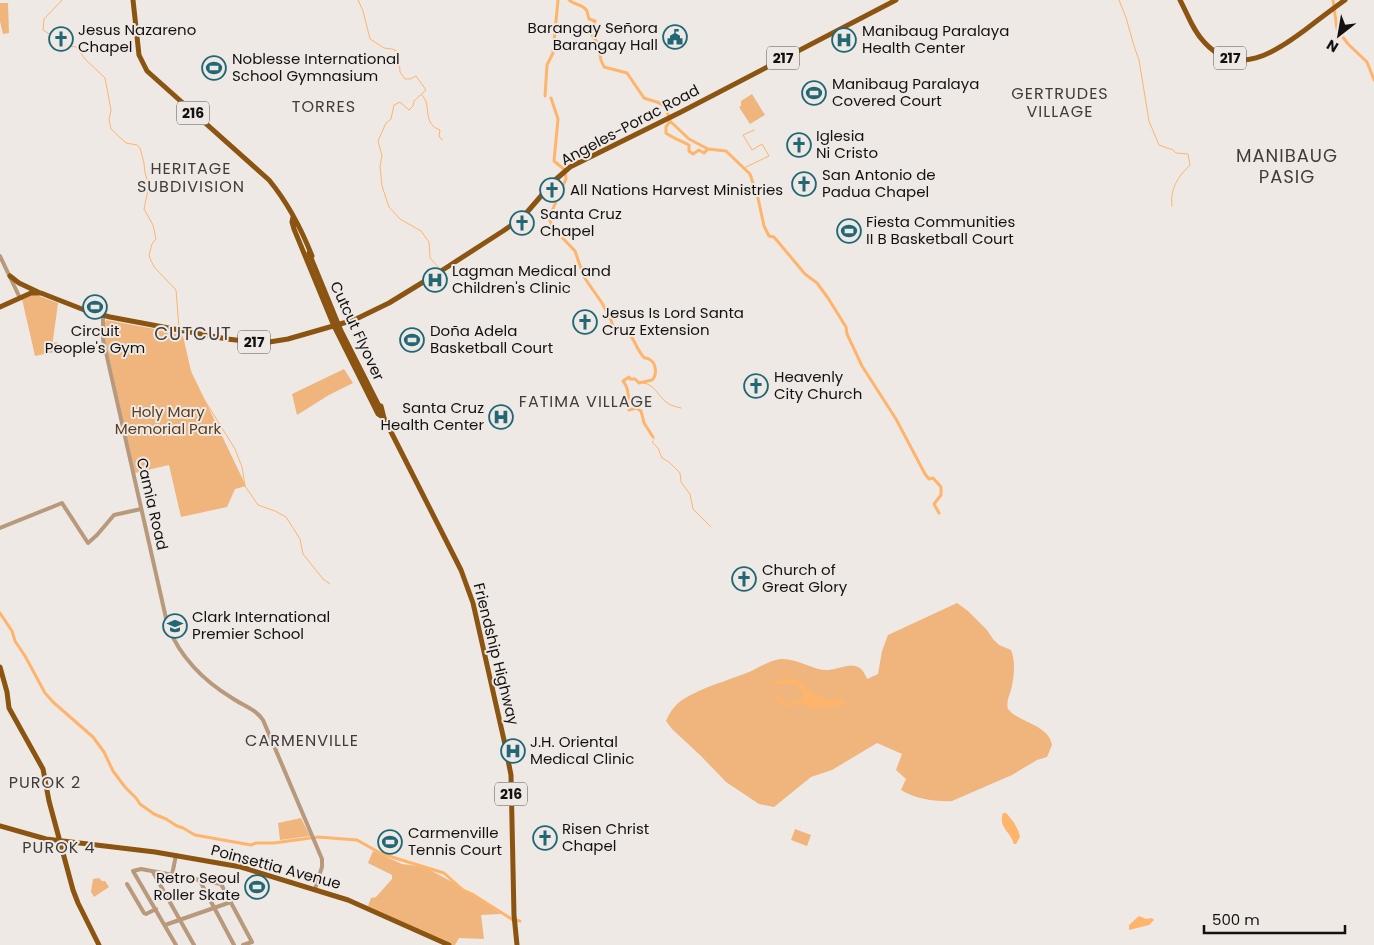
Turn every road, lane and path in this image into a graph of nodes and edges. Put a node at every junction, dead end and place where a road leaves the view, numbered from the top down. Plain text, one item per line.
1 (133, 0) edge
2 (896, 0) edge
3 (1180, 0) edge
4 (1345, 0) edge
5 (294, 217) junction
6 (0, 257) edge
7 (10, 276) junction
8 (41, 293) junction
9 (20, 298) junction
10 (0, 307) edge
11 (103, 315) junction
12 (337, 324) junction
13 (344, 340) junction
14 (359, 362) junction
15 (353, 365) junction
16 (384, 418) junction
17 (141, 508) junction
18 (0, 528) edge
19 (0, 667) edge
20 (0, 826) edge
21 (59, 841) junction
22 (175, 855) junction
23 (153, 872) junction
24 (171, 875) junction
25 (200, 880) junction
26 (127, 884) dead end
27 (315, 888) junction
28 (231, 902) junction
29 (215, 908) junction
30 (156, 909) junction
31 (181, 919) junction
32 (165, 925) junction
33 (99, 945) edge
34 (176, 945) edge
35 (194, 945) edge
36 (234, 945) edge
37 (243, 945) edge
38 (449, 945) edge
39 (517, 945) edge

1 - 5 main road, Friendship Highway / 216
2 - 12 main road, Angeles-Porac Road / 217
3 - 4 main road, 217
5 - 12 main road, Friendship Highway / 216
5 - 16 main road, Cutcut Flyover, bridge
6 - 7 street
7 - 8 main road
7 - 9 street
8 - 9 main road
8 - 11 main road, 217
9 - 10 main road
11 - 12 main road, 217
11 - 17 street, Camia Road
12 - 13 main road, Friendship Highway / 216
12 - 13 main road, Friendship Highway / 216
13 - 14 main road, Friendship Highway / 216
13 - 15 main road, Friendship Highway / 216
14 - 15 main road
14 - 16 main road, Friendship Highway / 216
15 - 16 main road, Friendship Highway / 216
16 - 39 main road, Friendship Highway / 216
17 - 18 street
17 - 27 street, Camia Road
19 - 21 main road
20 - 21 main road, Poinsettia Avenue
21 - 22 main road, Poinsettia Avenue
21 - 33 main road
22 - 24 street
22 - 27 main road, Poinsettia Avenue
23 - 24 street
23 - 30 street
23 - 31 street
24 - 25 street
25 - 28 street
25 - 29 street
26 - 30 street
27 - 38 main road, Poinsettia Avenue
28 - 29 street
28 - 37 street
29 - 31 street
29 - 36 street
30 - 32 street
31 - 32 street
31 - 35 street
32 - 34 street

